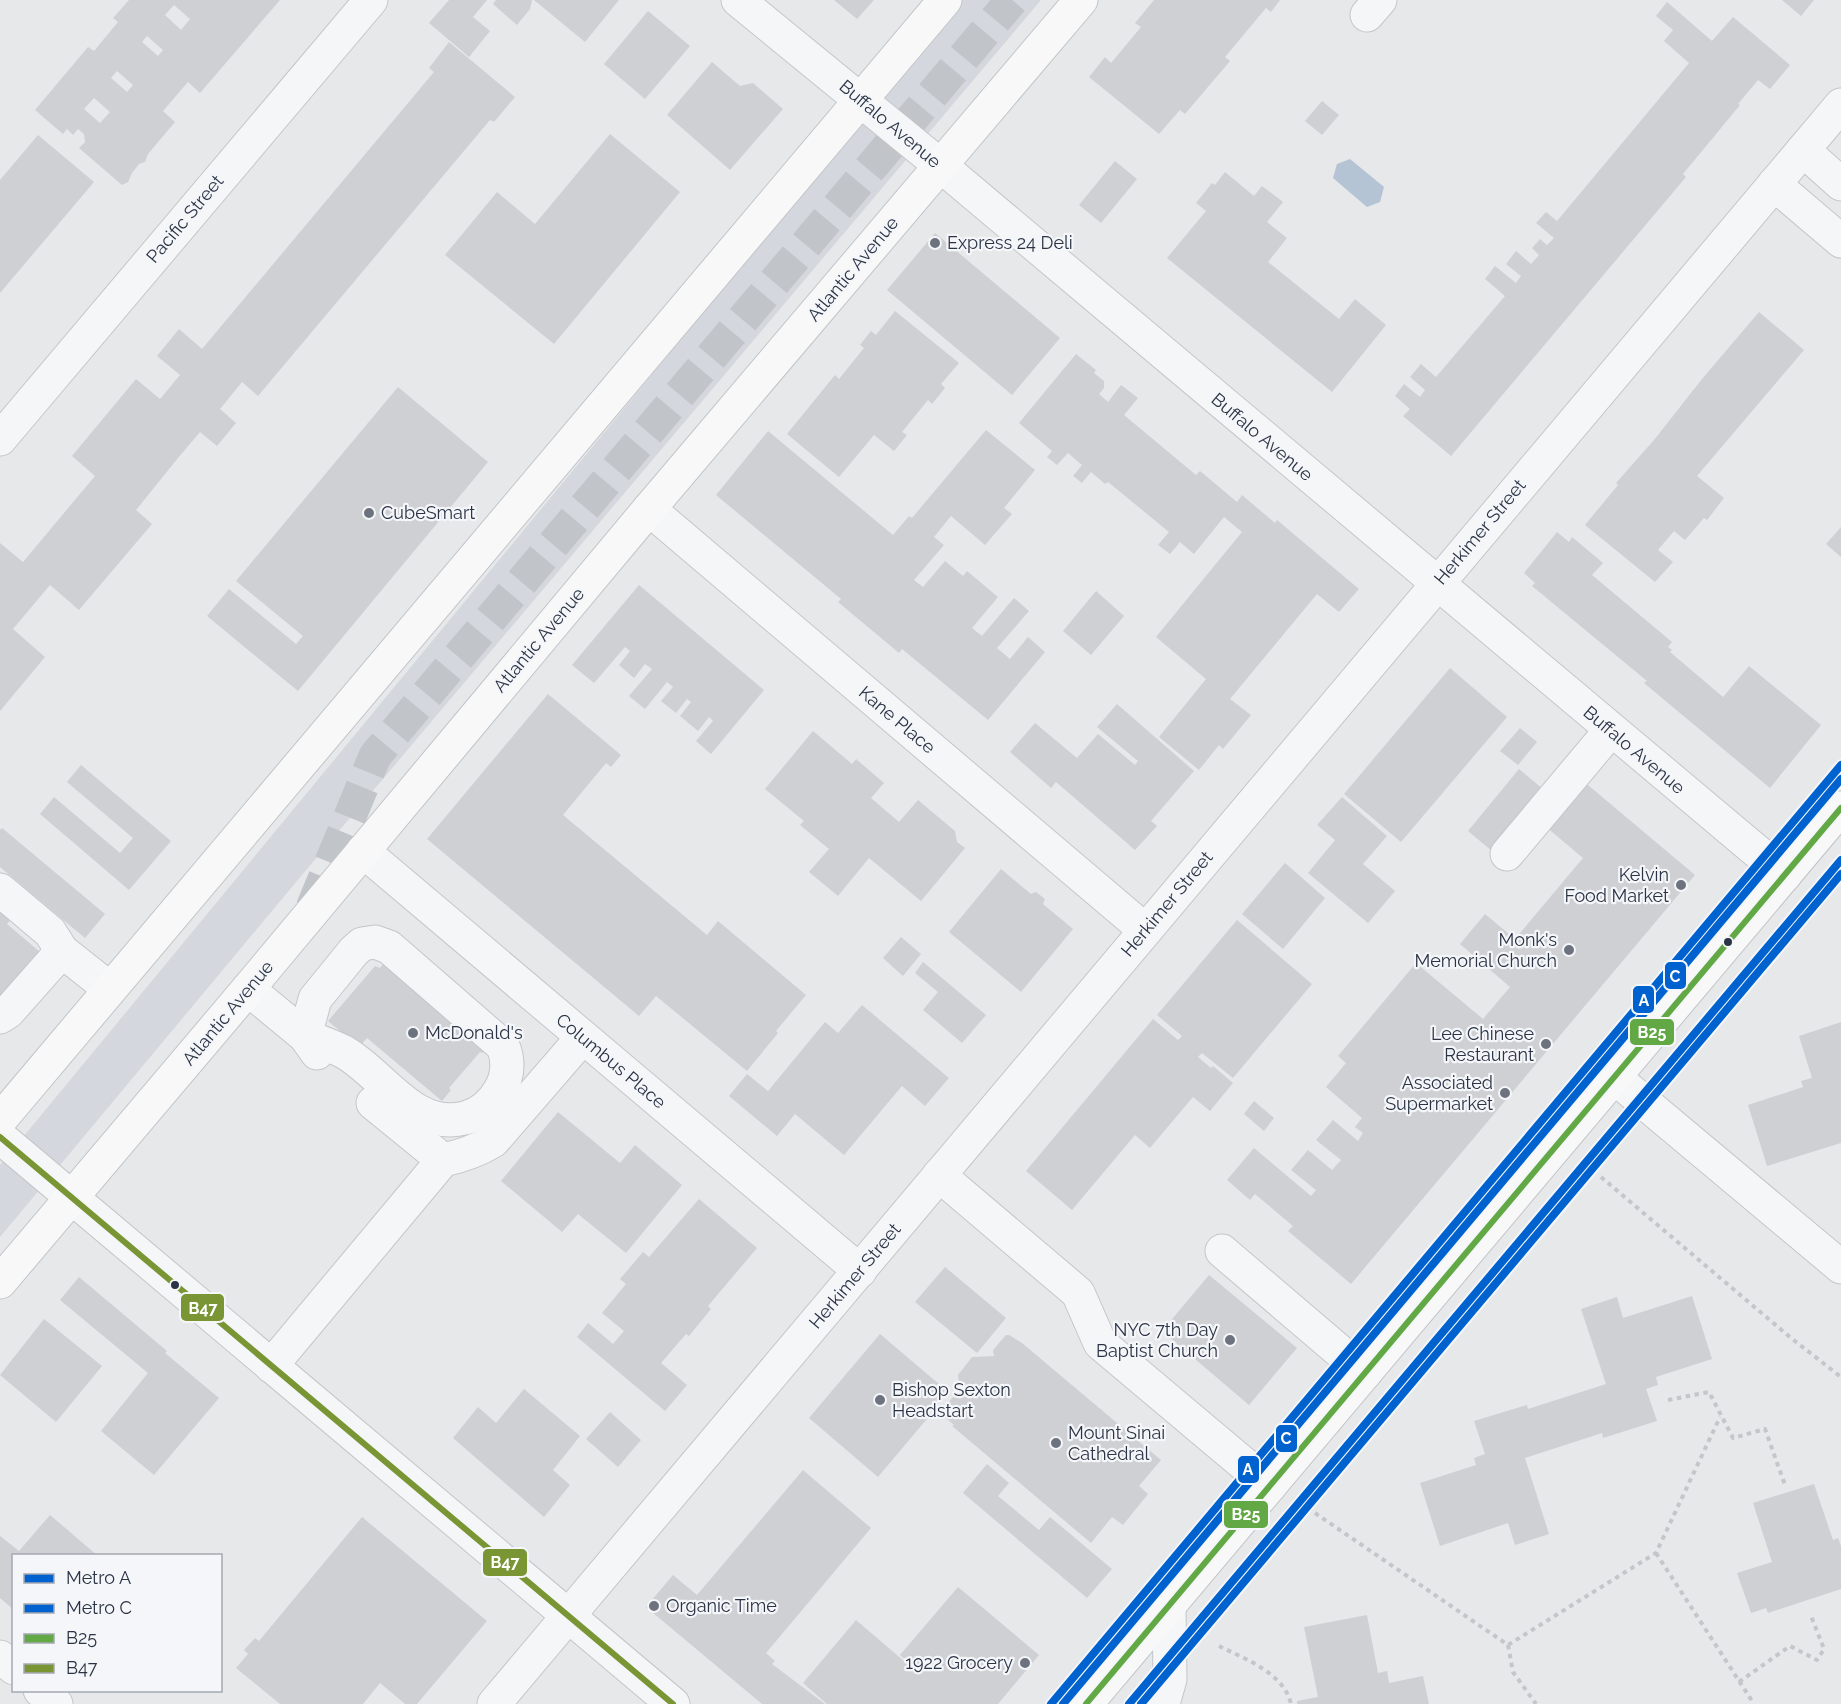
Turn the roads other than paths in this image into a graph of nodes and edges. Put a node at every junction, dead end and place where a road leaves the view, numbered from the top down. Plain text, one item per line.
1 (371, 0) edge
2 (738, 0) edge
3 (945, 0) edge
4 (1050, 0) edge
5 (1081, 0) edge
6 (1032, 58) junction
7 (860, 100) junction
8 (1841, 105) edge
9 (1803, 150) junction
10 (941, 166) junction
11 (1774, 184) junction
12 (1841, 184) edge
13 (1841, 241) edge
14 (0, 439) edge
15 (649, 510) junction
16 (1437, 584) junction
17 (1611, 730) junction
18 (1841, 808) edge
19 (363, 851) junction
20 (1506, 854) dead end
21 (1785, 875) junction
22 (0, 890) edge
23 (1145, 930) junction
24 (62, 951) junction
25 (110, 989) junction
26 (248, 989) junction
27 (0, 1017) edge
28 (305, 1036) junction
29 (583, 1037) junction
30 (1614, 1077) junction
31 (0, 1120) edge
32 (0, 1137) edge
33 (443, 1160) junction
34 (939, 1175) junction
35 (71, 1198) junction
36 (1222, 1251) dead end
37 (1841, 1267) edge
38 (860, 1271) junction
39 (0, 1282) edge
40 (271, 1366) junction
41 (1365, 1373) junction
42 (1270, 1486) junction
43 (1169, 1605) junction
44 (568, 1616) junction
45 (0, 1657) edge
46 (12, 1666) edge
47 (42, 1692) edge
48 (56, 1704) edge
49 (494, 1704) edge
50 (673, 1704) edge
51 (1086, 1704) edge
52 (1163, 1704) edge

1 - 14 street, Pacific Street
2 - 7 street, Buffalo Avenue
3 - 7 main road
4 - 6 main road
5 - 6 main road, Atlantic Avenue
6 - 10 main road, Atlantic Avenue
7 - 10 street, Buffalo Avenue
7 - 25 main road
8 - 9 street, Herkimer Street
9 - 11 street, Herkimer Street
9 - 12 street
10 - 15 main road, Atlantic Avenue
10 - 16 street, Buffalo Avenue
11 - 13 street
11 - 16 street, Herkimer Street
15 - 19 main road, Atlantic Avenue
15 - 23 street, Kane Place
16 - 17 street, Buffalo Avenue
16 - 23 street, Herkimer Street
17 - 20 street
17 - 21 street, Buffalo Avenue
18 - 21 main road
19 - 26 main road, Atlantic Avenue
19 - 29 street, Columbus Place
21 - 30 main road
22 - 24 street
23 - 34 street, Herkimer Street
24 - 25 street
24 - 27 street
25 - 31 main road
26 - 28 street
26 - 35 main road, Atlantic Avenue
28 - 28 street
28 - 33 street
29 - 33 street
29 - 38 street, Columbus Place
30 - 37 street
30 - 41 main road
32 - 35 street
33 - 40 street
34 - 38 street, Herkimer Street
34 - 42 street
35 - 39 main road, Atlantic Avenue
35 - 40 street
36 - 41 street
38 - 44 street, Herkimer Street
40 - 44 street
41 - 42 main road
42 - 43 main road
43 - 51 main road
43 - 52 street
44 - 49 street, Herkimer Street
44 - 50 street
45 - 46 street
47 - 48 street

